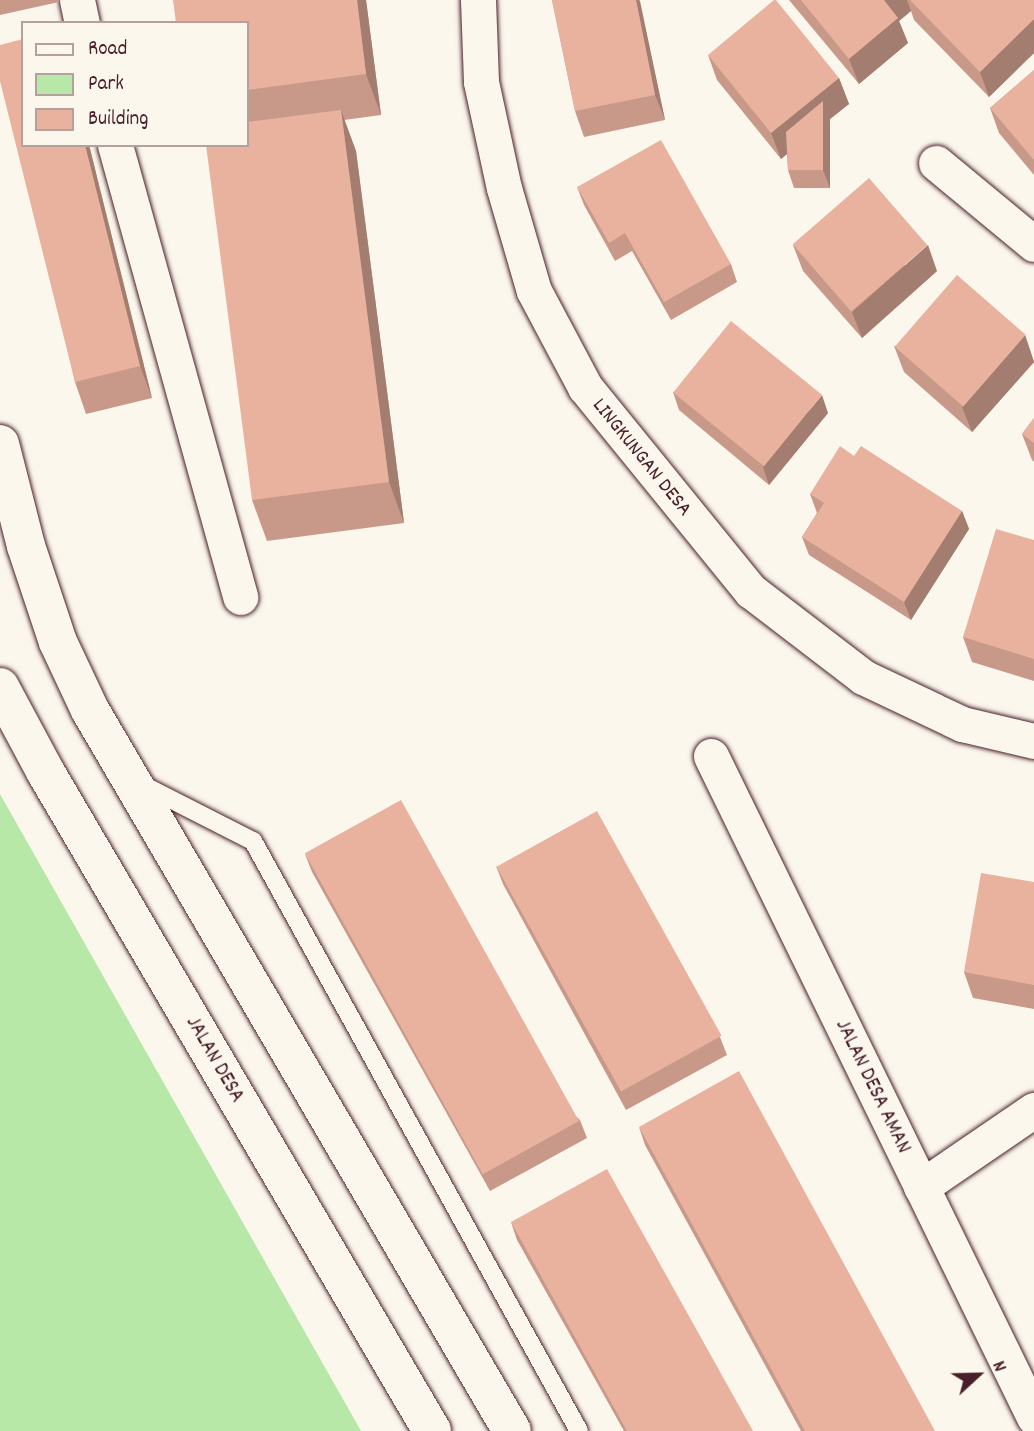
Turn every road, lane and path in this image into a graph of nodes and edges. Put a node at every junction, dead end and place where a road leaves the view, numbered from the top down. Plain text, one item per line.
1 (78, 0) edge
2 (478, 0) edge
3 (82, 21) edge
4 (116, 147) edge
5 (936, 163) dead end
6 (1034, 244) edge
7 (0, 444) edge
8 (240, 597) dead end
9 (0, 687) edge
10 (1034, 741) edge
11 (711, 756) dead end
12 (133, 780) junction
13 (1034, 1110) edge
14 (921, 1187) junction
15 (1034, 1417) edge
16 (432, 1431) edge
17 (512, 1431) edge
18 (579, 1431) edge

1 - 3 street
2 - 10 street, LINGKUNGAN DESA
4 - 8 street
5 - 6 street
7 - 12 main road
9 - 16 main road, JALAN DESA
11 - 14 street, JALAN DESA AMAN
12 - 17 main road
12 - 18 lane
13 - 14 street
14 - 15 street, JALAN DESA AMAN

